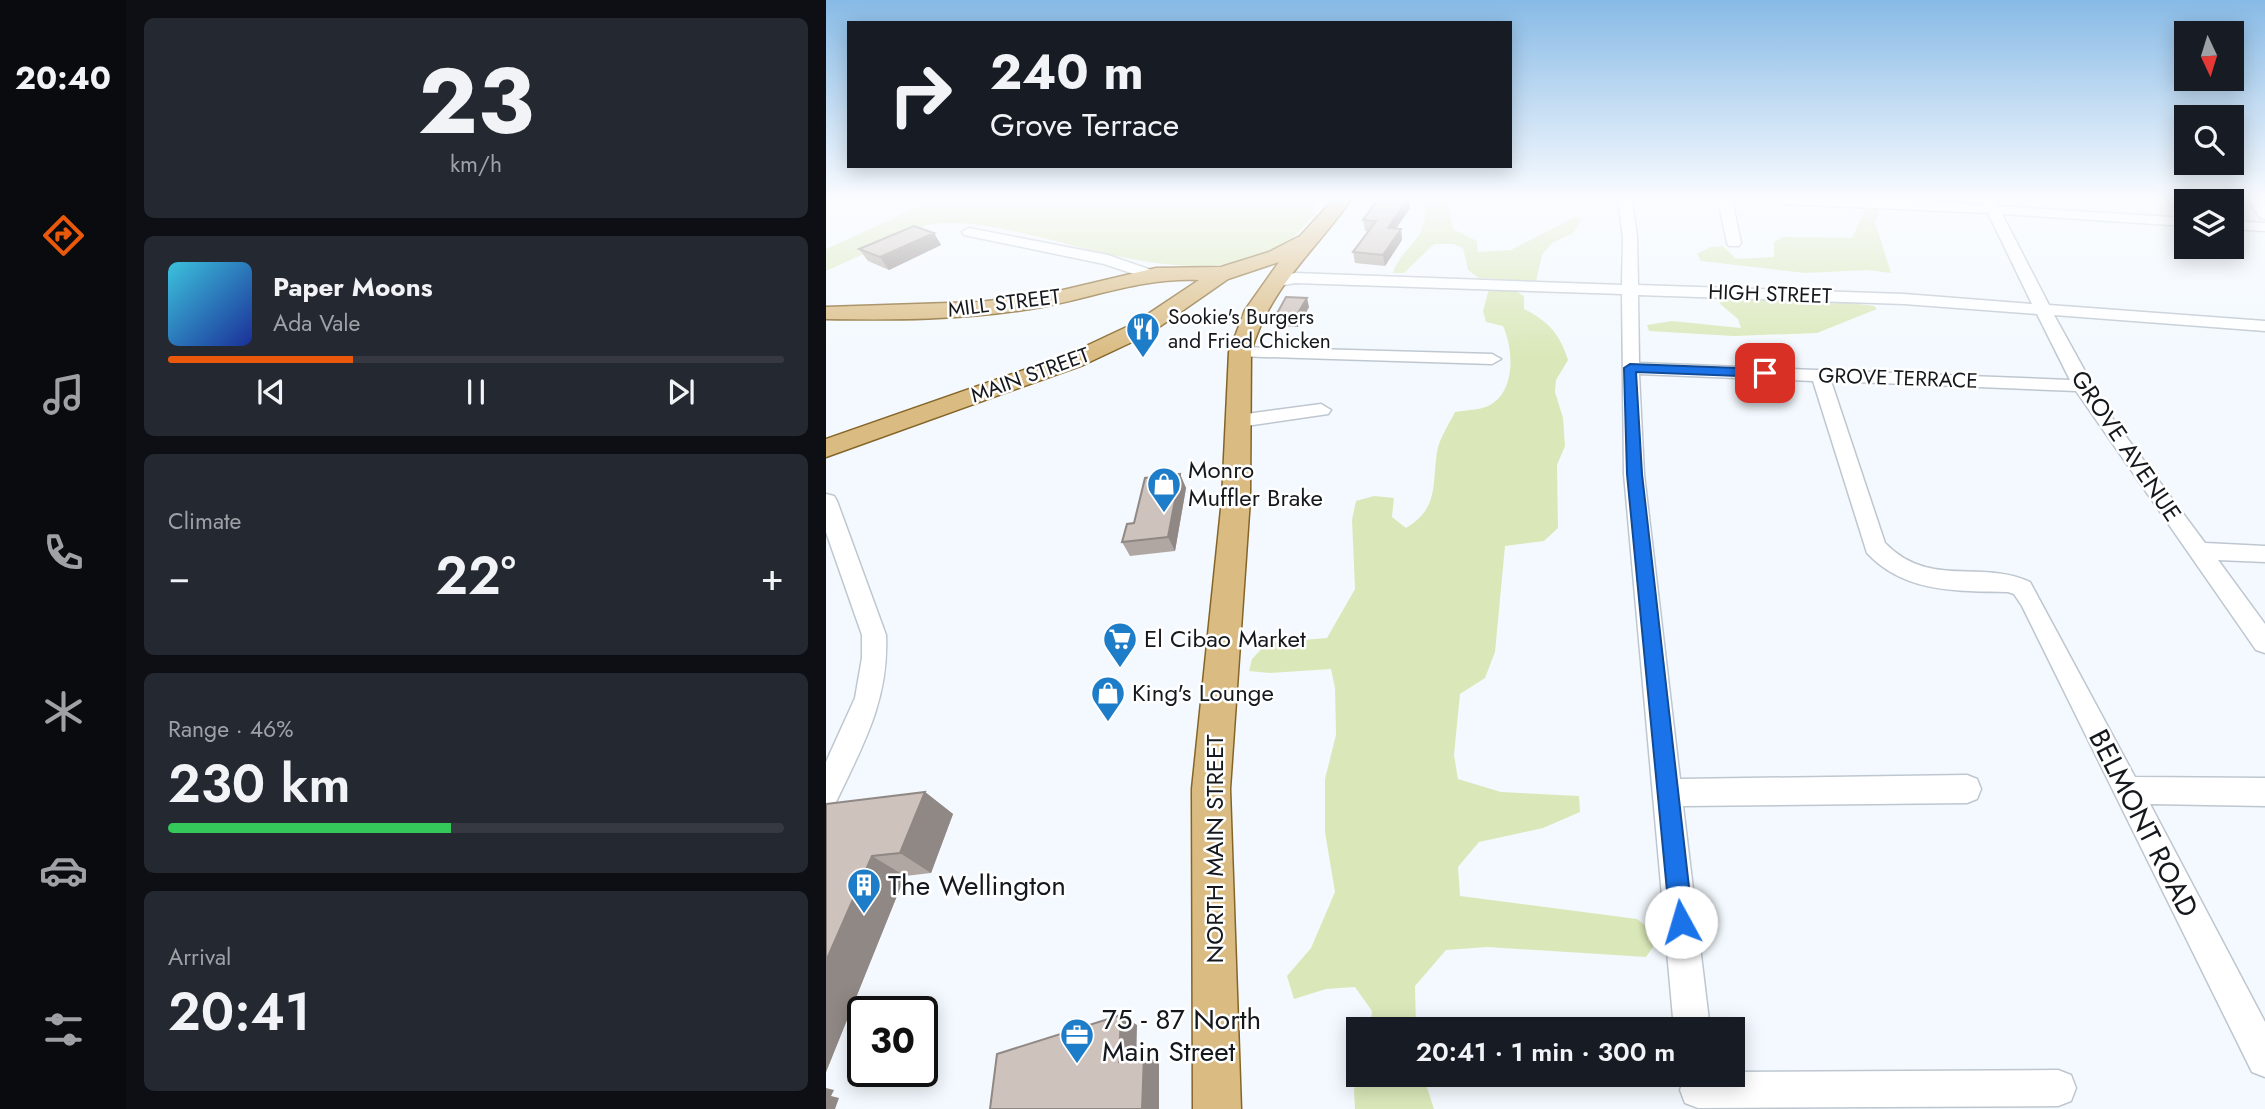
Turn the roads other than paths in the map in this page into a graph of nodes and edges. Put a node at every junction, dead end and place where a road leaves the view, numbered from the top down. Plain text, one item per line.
1 (1067, 252) edge
2 (1283, 252) edge
3 (1301, 252) edge
4 (1630, 252) edge
5 (2014, 252) edge
6 (1222, 274) junction
7 (1152, 275) junction
8 (1284, 277) junction
9 (1630, 289) junction
10 (2043, 310) junction
11 (826, 313) edge
12 (2265, 326) edge
13 (1240, 352) junction
14 (1492, 359) dead end
15 (1630, 368) junction
16 (1819, 375) junction
17 (2082, 386) junction
18 (1321, 410) dead end
19 (1240, 421) junction
20 (826, 448) edge
21 (826, 502) edge
22 (2197, 551) junction
23 (2265, 554) edge
24 (2265, 643) edge
25 (1967, 789) dead end
26 (2126, 790) junction
27 (826, 792) edge
28 (2265, 792) edge
29 (1668, 793) junction
30 (1691, 1017) edge
31 (2265, 1059) edge
32 (2058, 1088) dead end
33 (1698, 1091) edge
34 (1217, 1109) edge

1 - 7 street
2 - 6 main road
3 - 8 main road, NORTH MAIN STREET
4 - 9 street
5 - 10 street, GROVE AVENUE
6 - 7 main road, MILL STREET
6 - 8 main road, MILL STREET
6 - 20 main road, MAIN STREET
7 - 11 main road, MILL STREET
8 - 9 street, HIGH STREET
8 - 13 main road, NORTH MAIN STREET
9 - 10 street, HIGH STREET
9 - 15 street
10 - 12 street, HIGH STREET
10 - 17 street, GROVE AVENUE
13 - 14 street
13 - 19 main road, NORTH MAIN STREET
15 - 16 street, GROVE TERRACE
15 - 29 street
16 - 17 street, GROVE TERRACE
16 - 26 street, BELMONT ROAD
17 - 22 street, GROVE AVENUE
18 - 19 street
19 - 34 main road, NORTH MAIN STREET
21 - 27 street
22 - 23 street
22 - 24 street, GROVE AVENUE
25 - 29 street
26 - 28 street
26 - 31 street, BELMONT ROAD
29 - 30 street
32 - 33 street

